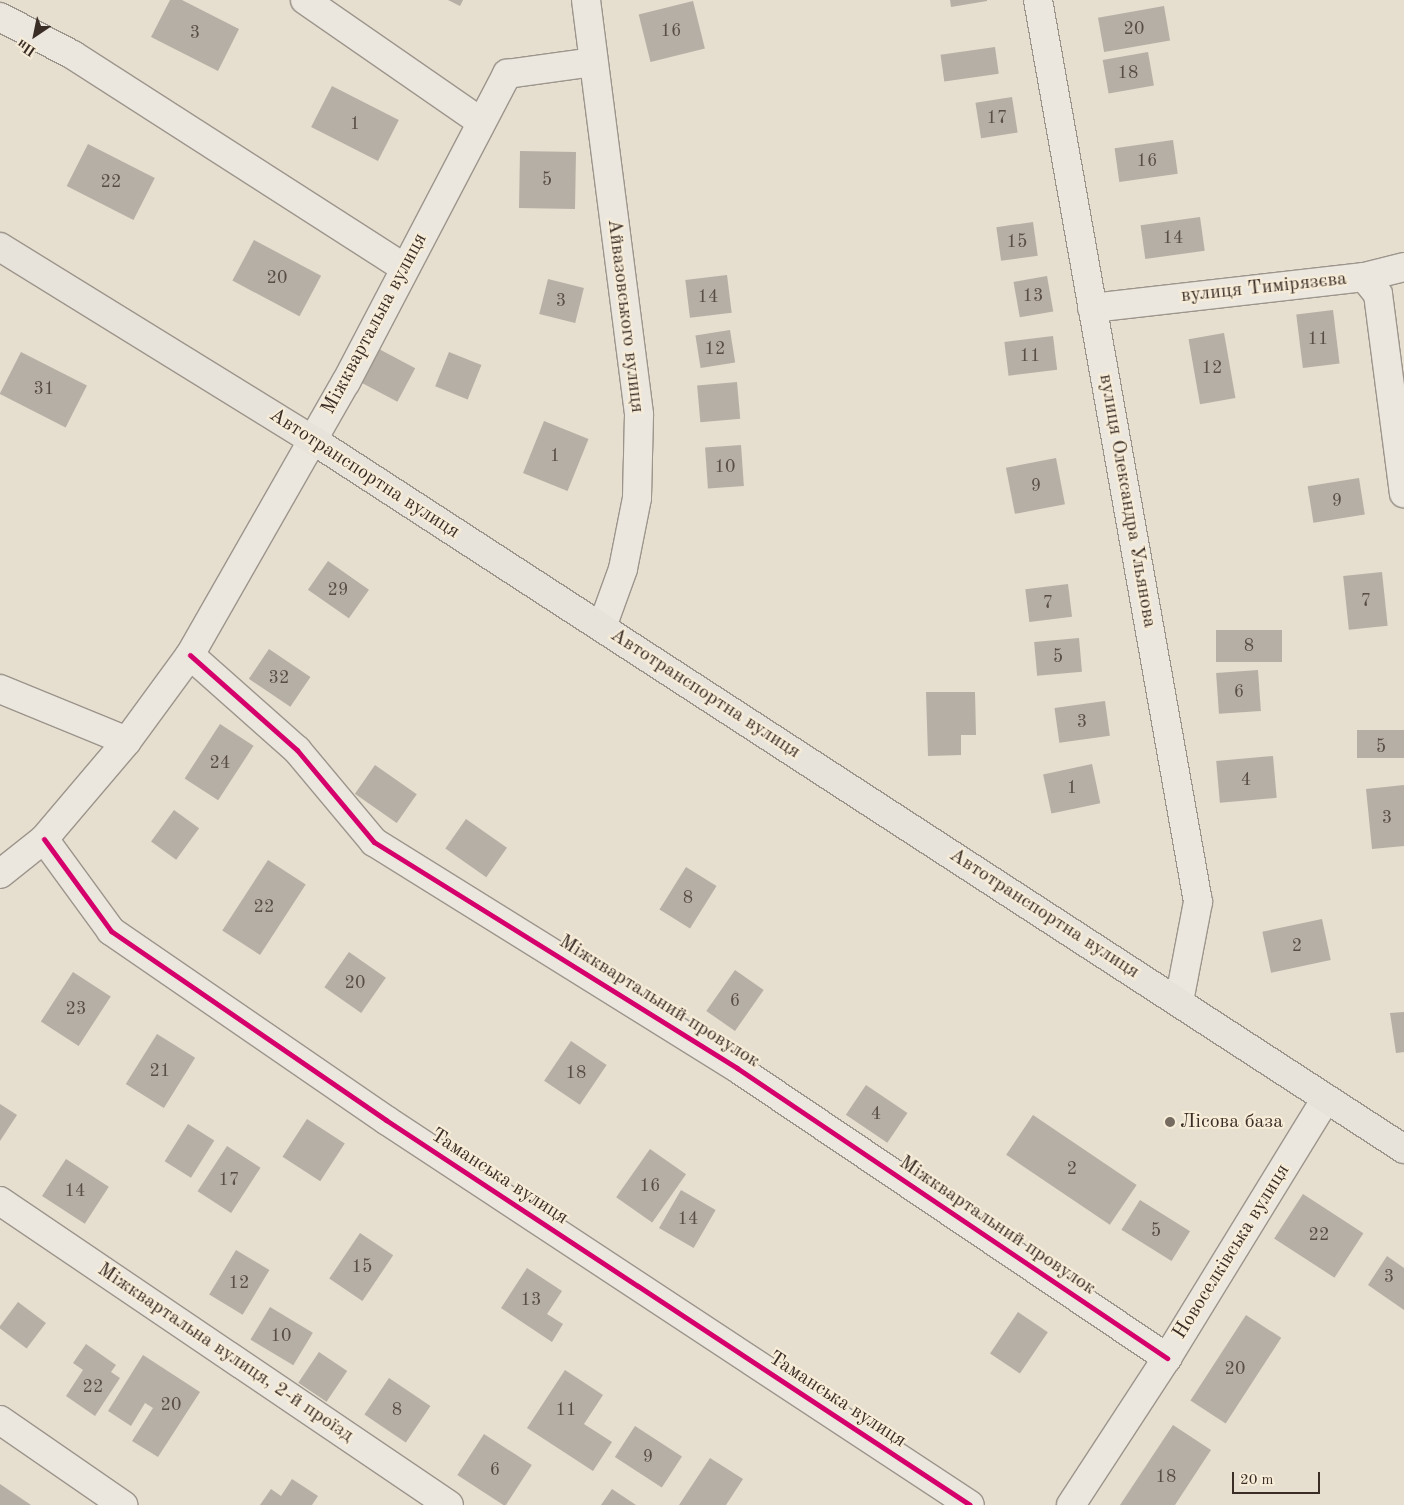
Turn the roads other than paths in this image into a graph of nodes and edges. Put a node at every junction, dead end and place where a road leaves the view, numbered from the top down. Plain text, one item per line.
1 (305, 0) edge
2 (586, 0) edge
3 (1038, 0) edge
4 (0, 17) edge
5 (593, 62) junction
6 (480, 120) junction
7 (0, 247) edge
8 (1404, 267) edge
9 (405, 268) junction
10 (1364, 277) junction
11 (1092, 308) junction
12 (313, 440) junction
13 (1404, 493) edge
14 (602, 628) junction
15 (190, 655) junction
16 (0, 689) edge
17 (127, 741) junction
18 (44, 839) junction
19 (0, 874) edge
20 (1179, 1002) junction
21 (1326, 1099) junction
22 (1404, 1149) edge
23 (0, 1201) edge
24 (1167, 1358) junction
25 (0, 1420) edge
26 (123, 1505) edge
27 (449, 1505) edge
28 (970, 1505) edge
29 (1071, 1505) edge

1 - 6 street
2 - 5 street, Айвазовського вулиця
3 - 11 street, вулиця Олександра Ульянова
4 - 9 street
5 - 6 street, Міжквартальна вулиця
5 - 14 street, Айвазовського вулиця
6 - 9 street, Міжквартальна вулиця
7 - 12 main road, Автотранспортна вулиця
8 - 10 street
9 - 12 street, Міжквартальна вулиця
10 - 11 street, вулиця Тимірязєва
10 - 13 street, вулиця Тимірязєва
11 - 20 street, вулиця Олександра Ульянова
12 - 14 main road, Автотранспортна вулиця
12 - 15 street, Міжквартальна вулиця
14 - 20 main road, Автотранспортна вулиця
15 - 17 street, Міжквартальна вулиця
15 - 24 street, Міжквартальний провулок
16 - 17 street
17 - 18 street, Міжквартальна вулиця
18 - 19 street, Міжквартальна вулиця
18 - 28 street, Таманська вулиця
20 - 21 main road, Автотранспортна вулиця
21 - 22 main road, Автотранспортна вулиця
21 - 24 street, Новоселківська вулиця
23 - 27 street, Міжквартальна вулиця, 2-й проїзд
24 - 29 street, Новоселківська вулиця
25 - 26 street

